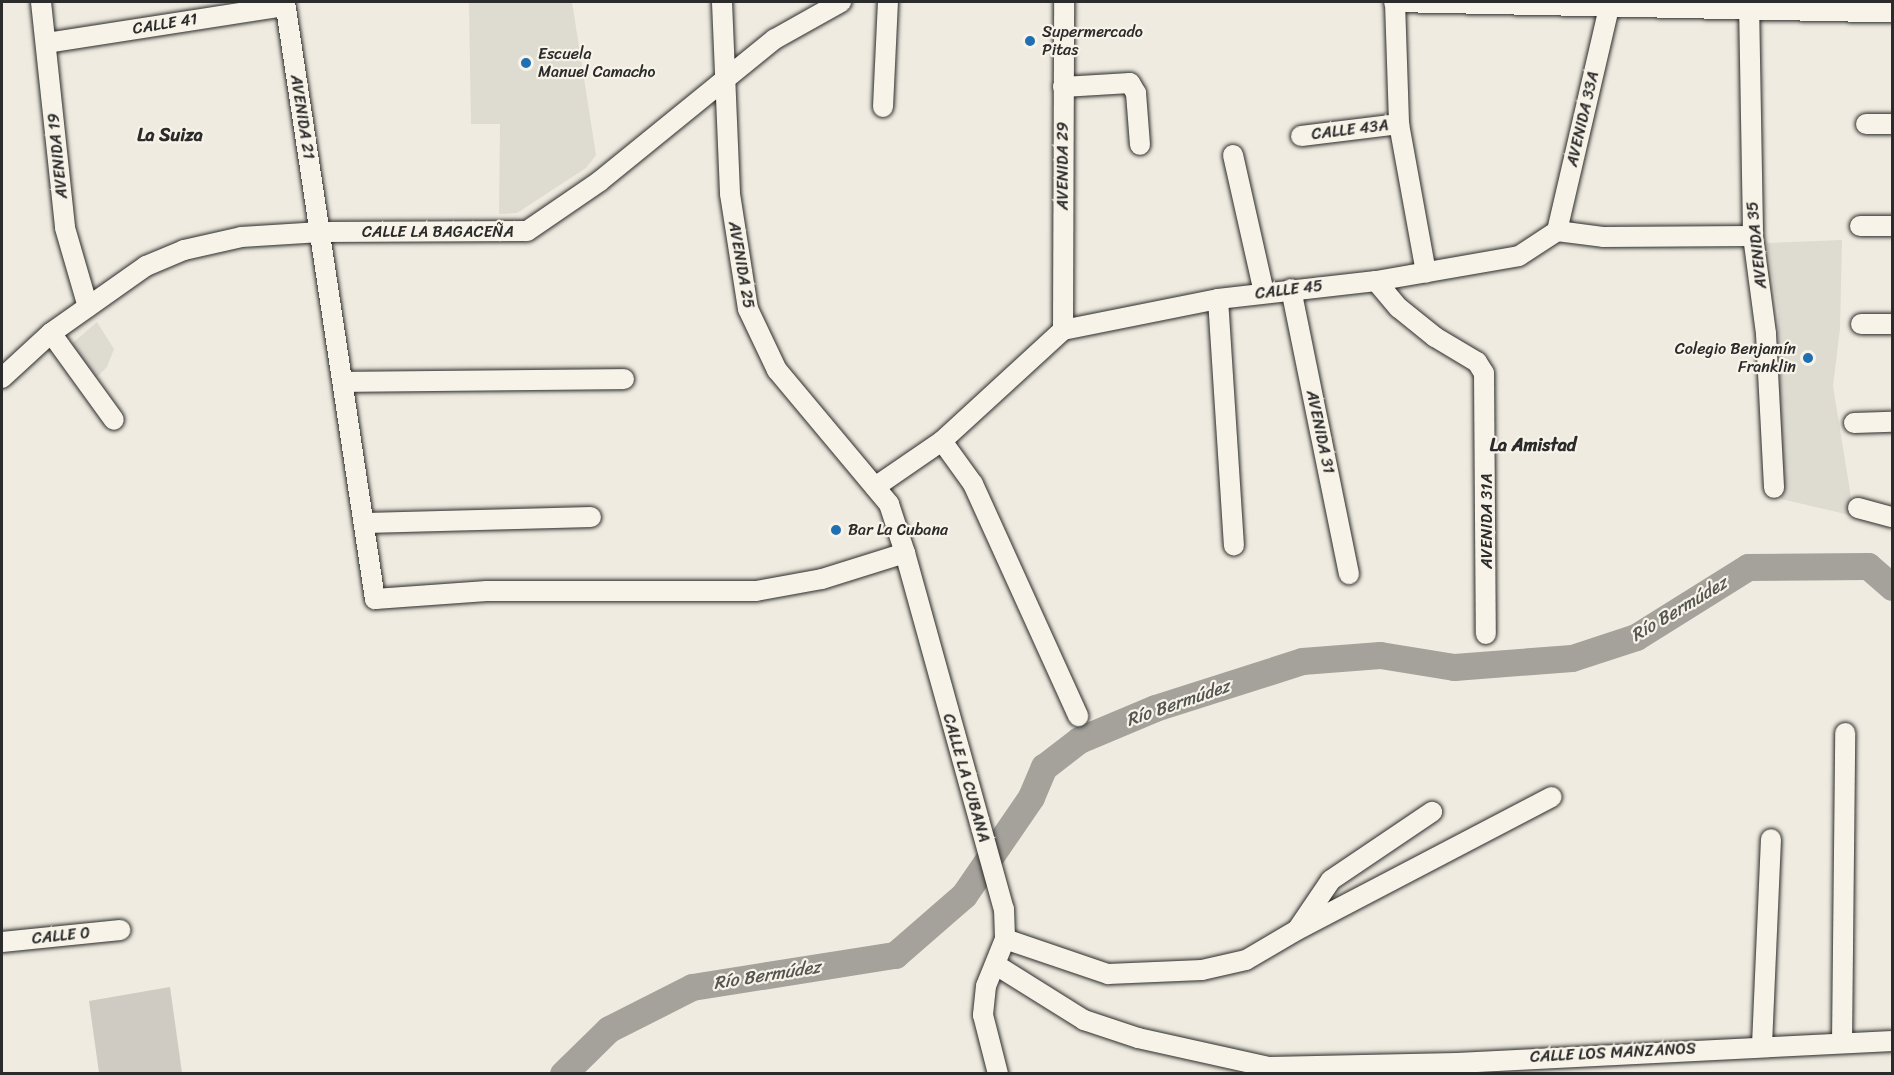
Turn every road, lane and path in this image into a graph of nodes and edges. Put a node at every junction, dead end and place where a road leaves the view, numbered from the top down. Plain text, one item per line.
1 (41, 2) edge
2 (722, 2) edge
3 (841, 2) edge
4 (888, 2) edge
5 (1064, 2) edge
6 (1395, 2) edge
7 (285, 4) edge
8 (1521, 4) edge
9 (1749, 6) edge
10 (1609, 7) junction
11 (808, 9) edge
12 (1893, 12) edge
13 (46, 43) junction
14 (726, 80) junction
15 (1063, 87) junction
16 (882, 107) dead end
17 (1399, 124) junction
18 (1866, 124) dead end
19 (1893, 124) edge
20 (1301, 136) dead end
21 (1140, 145) dead end
22 (1233, 156) dead end
23 (1860, 226) dead end
24 (1893, 226) edge
25 (1557, 231) junction
26 (321, 232) junction
27 (1753, 236) junction
28 (1426, 273) junction
29 (1376, 281) junction
30 (1291, 290) junction
31 (1264, 293) junction
32 (1218, 299) junction
33 (87, 307) junction
34 (1861, 324) dead end
35 (1893, 324) edge
36 (1063, 330) junction
37 (51, 333) junction
38 (2, 378) edge
39 (624, 379) dead end
40 (344, 382) junction
41 (114, 420) dead end
42 (1893, 422) edge
43 (1854, 423) dead end
44 (942, 441) junction
45 (875, 487) junction
46 (1774, 488) dead end
47 (1858, 508) dead end
48 (1893, 517) edge
49 (591, 518) dead end
50 (366, 523) junction
51 (1234, 545) dead end
52 (905, 554) junction
53 (1349, 574) dead end
54 (1486, 634) dead end
55 (1078, 716) dead end
56 (1845, 733) dead end
57 (1552, 797) dead end
58 (1432, 812) dead end
59 (1771, 839) dead end
60 (120, 930) dead end
61 (1297, 930) junction
62 (1005, 939) junction
63 (2, 942) edge
64 (996, 965) junction
65 (1893, 1041) edge
66 (1842, 1043) junction
67 (1762, 1045) junction
68 (998, 1074) edge

1 - 13 street, AVENIDA 19
2 - 14 street, AVENIDA 25
3 - 11 street, CALLE LA BAGACEÑA
4 - 16 street
5 - 15 street, AVENIDA 29
6 - 8 street
6 - 17 street
7 - 13 street, CALLE 41
7 - 26 street, AVENIDA 21
8 - 10 street
9 - 10 street
9 - 12 street
9 - 27 street, AVENIDA 35
10 - 25 street, AVENIDA 33A
11 - 14 street, CALLE LA BAGACEÑA
13 - 33 street, AVENIDA 19
14 - 26 street, CALLE LA BAGACEÑA
14 - 45 street, AVENIDA 25
15 - 21 street
15 - 36 street, AVENIDA 29
17 - 20 street, CALLE 43A
17 - 28 street
18 - 19 street
22 - 31 street
23 - 24 street
25 - 27 street
25 - 28 street, CALLE 45
26 - 33 street, CALLE LA BAGACEÑA
26 - 40 street, AVENIDA 21
27 - 46 street, AVENIDA 35
28 - 29 street, CALLE 45
29 - 30 street, CALLE 45
29 - 54 street, AVENIDA 31A
30 - 31 street, CALLE 45
30 - 53 street, AVENIDA 31
31 - 32 street, CALLE 45
32 - 36 street, CALLE 45
32 - 51 street
33 - 37 street, CALLE LA BAGACEÑA
34 - 35 street
36 - 44 street
37 - 38 street, CALLE LA BAGACEÑA
37 - 41 street
39 - 40 street
40 - 50 street, AVENIDA 21
42 - 43 street
44 - 45 street
44 - 55 street
45 - 52 street, CALLE LA CUBANA
47 - 48 street
49 - 50 street
50 - 52 street, AVENIDA 21
52 - 62 street, CALLE LA CUBANA
56 - 66 street
57 - 61 street
58 - 61 street
59 - 67 street
60 - 63 street, CALLE 0
61 - 62 street
62 - 64 street, CALLE LA CUBANA
64 - 67 street, CALLE LOS MANZANOS
64 - 68 street, CALLE LA CUBANA
65 - 66 street, CALLE LOS MANZANOS
66 - 67 street, CALLE LOS MANZANOS

